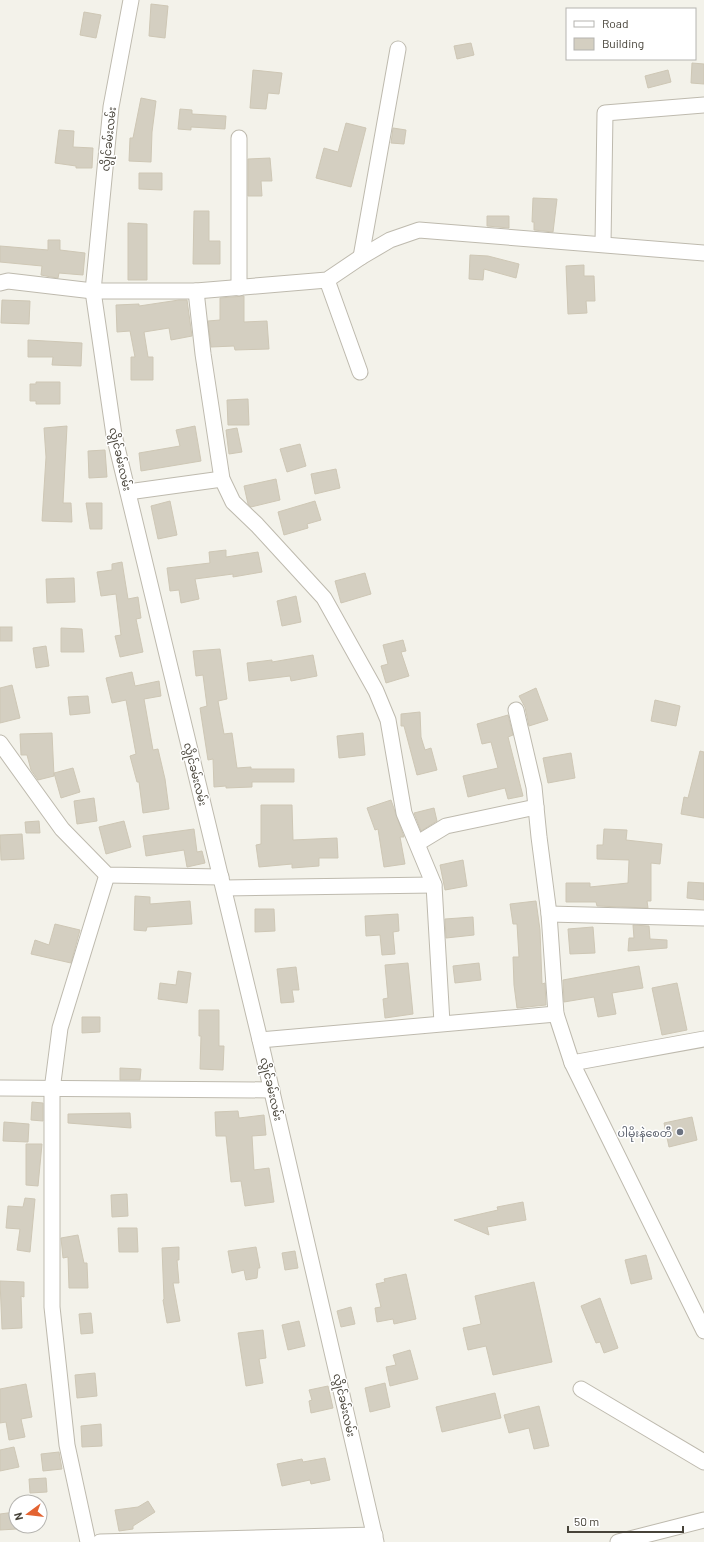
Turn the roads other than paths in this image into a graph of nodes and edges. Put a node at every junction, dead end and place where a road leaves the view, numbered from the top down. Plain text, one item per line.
1 (131, 0) edge
2 (398, 49) dead end
3 (704, 105) edge
4 (239, 138) dead end
5 (603, 244) junction
6 (704, 253) edge
7 (361, 257) junction
8 (327, 280) junction
9 (0, 283) edge
10 (239, 288) junction
11 (196, 290) junction
12 (93, 291) junction
13 (360, 372) dead end
14 (222, 479) junction
15 (128, 492) junction
16 (516, 710) dead end
17 (0, 743) edge
18 (536, 807) junction
19 (418, 843) junction
20 (107, 875) junction
21 (222, 883) junction
22 (434, 884) junction
23 (549, 914) junction
24 (704, 918) edge
25 (556, 1014) junction
26 (442, 1023) junction
27 (704, 1039) edge
28 (260, 1040) junction
29 (572, 1063) junction
30 (0, 1088) edge
31 (52, 1090) junction
32 (272, 1090) junction
33 (704, 1331) edge
34 (581, 1389) dead end
35 (704, 1462) edge
36 (704, 1520) edge
37 (376, 1539) edge
38 (624, 1541) edge
39 (88, 1542) edge
40 (100, 1542) edge

1 - 12 street, လွိုင်ခမ်းလမ်း
2 - 7 street
3 - 5 street
4 - 10 street
5 - 6 street
5 - 7 street
7 - 8 street
8 - 10 street
8 - 13 street
9 - 12 street
10 - 11 street
11 - 12 street
11 - 14 street
12 - 15 street, လွိုင်ခမ်းလမ်း
14 - 15 street
14 - 19 street
15 - 21 street, လွိုင်ခမ်းလမ်း
16 - 18 street
17 - 20 street
18 - 19 street
18 - 23 street
19 - 22 street
20 - 21 street
20 - 31 street
21 - 22 street
21 - 28 street, လွိုင်ခမ်းလမ်း
22 - 26 street
23 - 24 street
23 - 25 street
25 - 26 street
25 - 29 street
26 - 28 street
27 - 29 street
28 - 32 street, လွိုင်ခမ်းလမ်း
29 - 33 street
30 - 31 street
31 - 32 street
31 - 39 street
32 - 37 street, လွိုင်ခမ်းလမ်း
34 - 35 street
36 - 38 street
37 - 40 street

